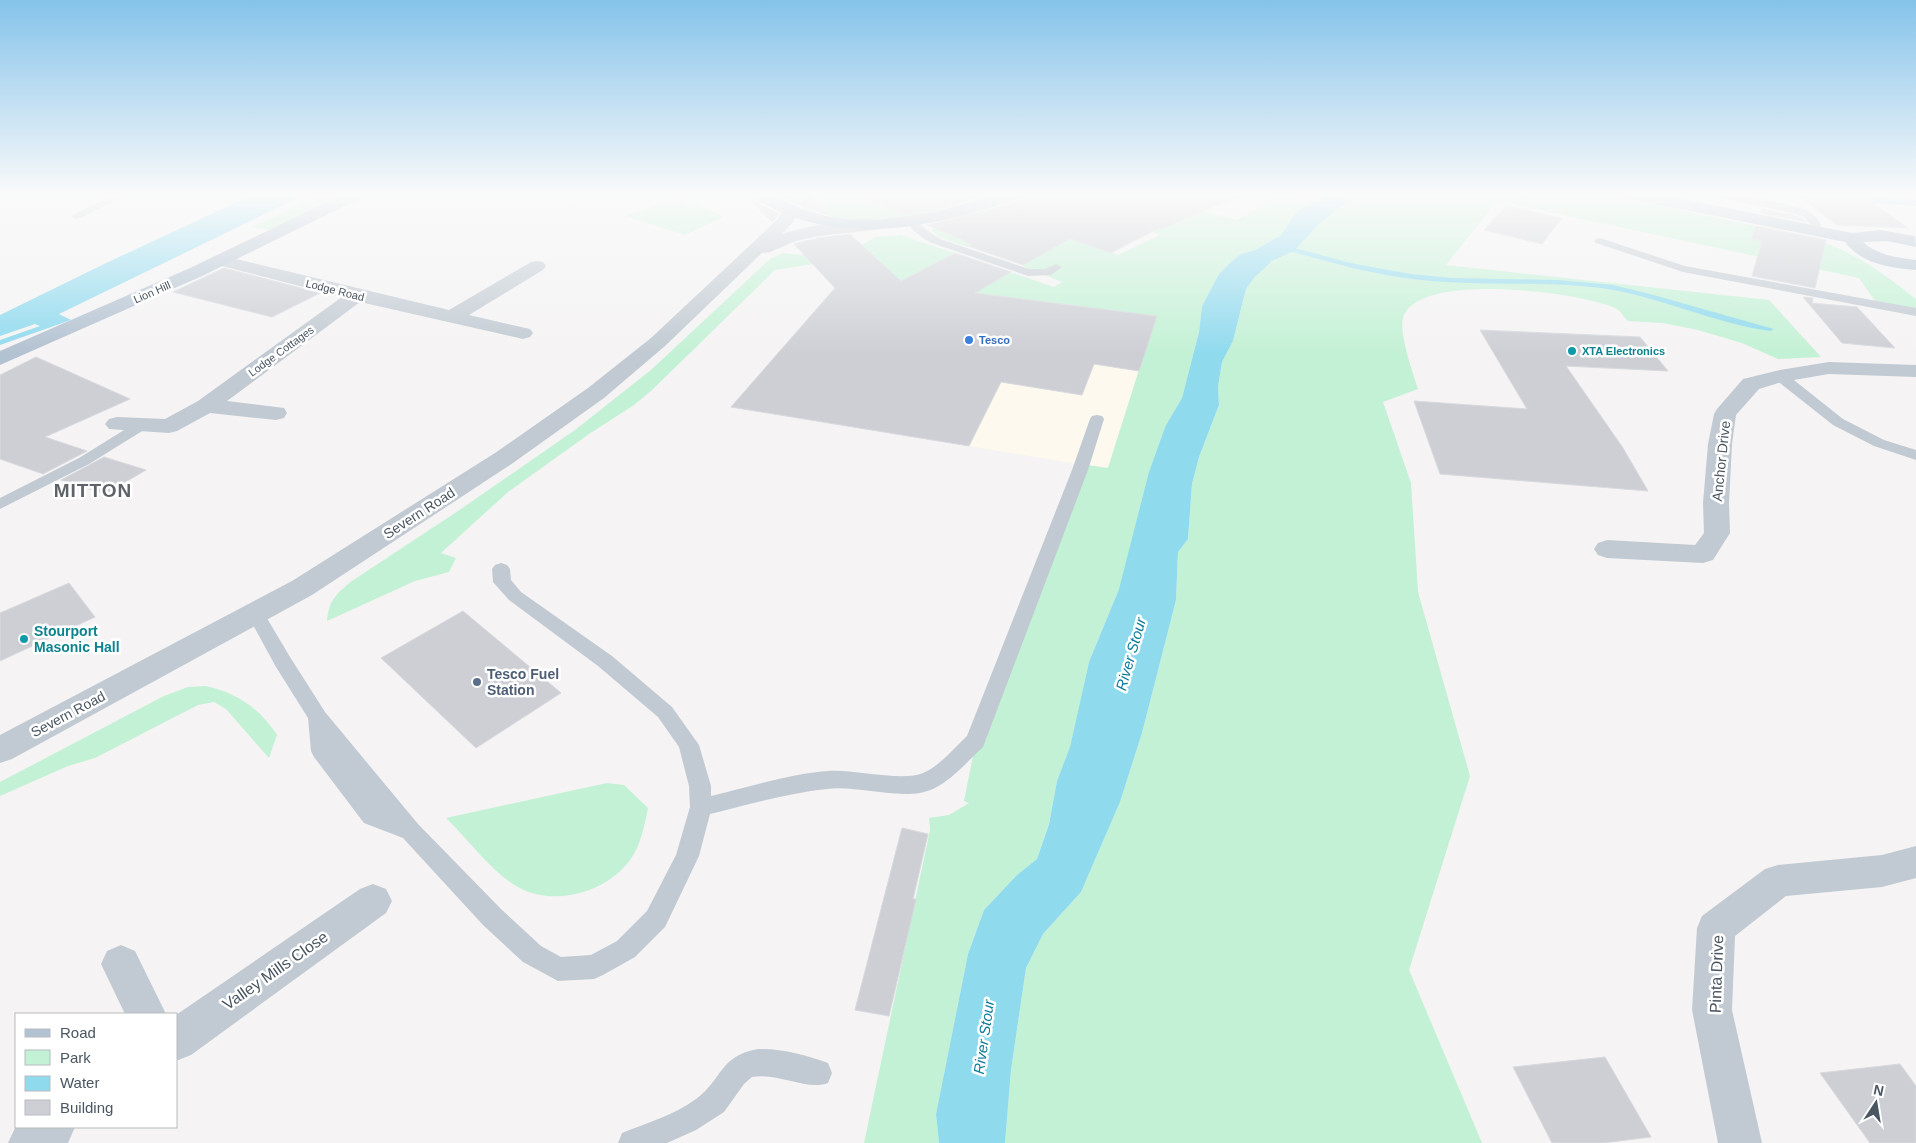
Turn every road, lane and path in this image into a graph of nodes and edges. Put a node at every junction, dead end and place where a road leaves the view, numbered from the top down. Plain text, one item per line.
1 (246, 247) edge
2 (759, 247) edge
3 (765, 247) edge
4 (955, 247) edge
5 (1621, 247) edge
6 (1858, 247) edge
7 (748, 258) junction
8 (220, 260) junction
9 (537, 266) dead end
10 (1915, 266) edge
11 (1056, 267) dead end
12 (357, 295) junction
13 (1916, 312) edge
14 (451, 317) junction
15 (523, 333) dead end
16 (0, 359) edge
17 (1916, 371) edge
18 (1780, 376) junction
19 (206, 406) junction
20 (276, 413) dead end
21 (1097, 419) dead end
22 (117, 424) dead end
23 (142, 425) junction
24 (1916, 455) edge
25 (0, 504) edge
26 (1607, 549) dead end
27 (501, 569) dead end
28 (256, 614) junction
29 (0, 750) edge
30 (701, 807) junction
31 (1916, 862) edge
32 (373, 900) dead end
33 (121, 964) dead end
34 (146, 1013) edge
35 (178, 1039) edge
36 (818, 1073) dead end
37 (52, 1128) edge
38 (30, 1143) edge
39 (632, 1143) edge
40 (1740, 1143) edge

1 - 8 main road, Lion Hill
2 - 7 street, Severn Road
3 - 7 street
4 - 11 lane
5 - 13 lane
6 - 10 main road
7 - 28 street, Severn Road
8 - 12 street, Lodge Road
8 - 16 main road, Lion Hill
9 - 14 street
12 - 14 street, Lodge Road
12 - 19 street, Lodge Cottages
14 - 15 street, Lodge Road
17 - 18 street, Anchor Drive
18 - 24 lane
18 - 26 street, Anchor Drive
19 - 20 street
19 - 23 street, Lodge Cottages
21 - 30 lane
22 - 23 street, Lodge Cottages
23 - 25 lane
27 - 30 lane
28 - 29 street, Severn Road
28 - 30 lane
31 - 40 street, Pinta Drive
32 - 35 street, Valley Mills Close
33 - 34 street
36 - 39 lane
37 - 38 street

